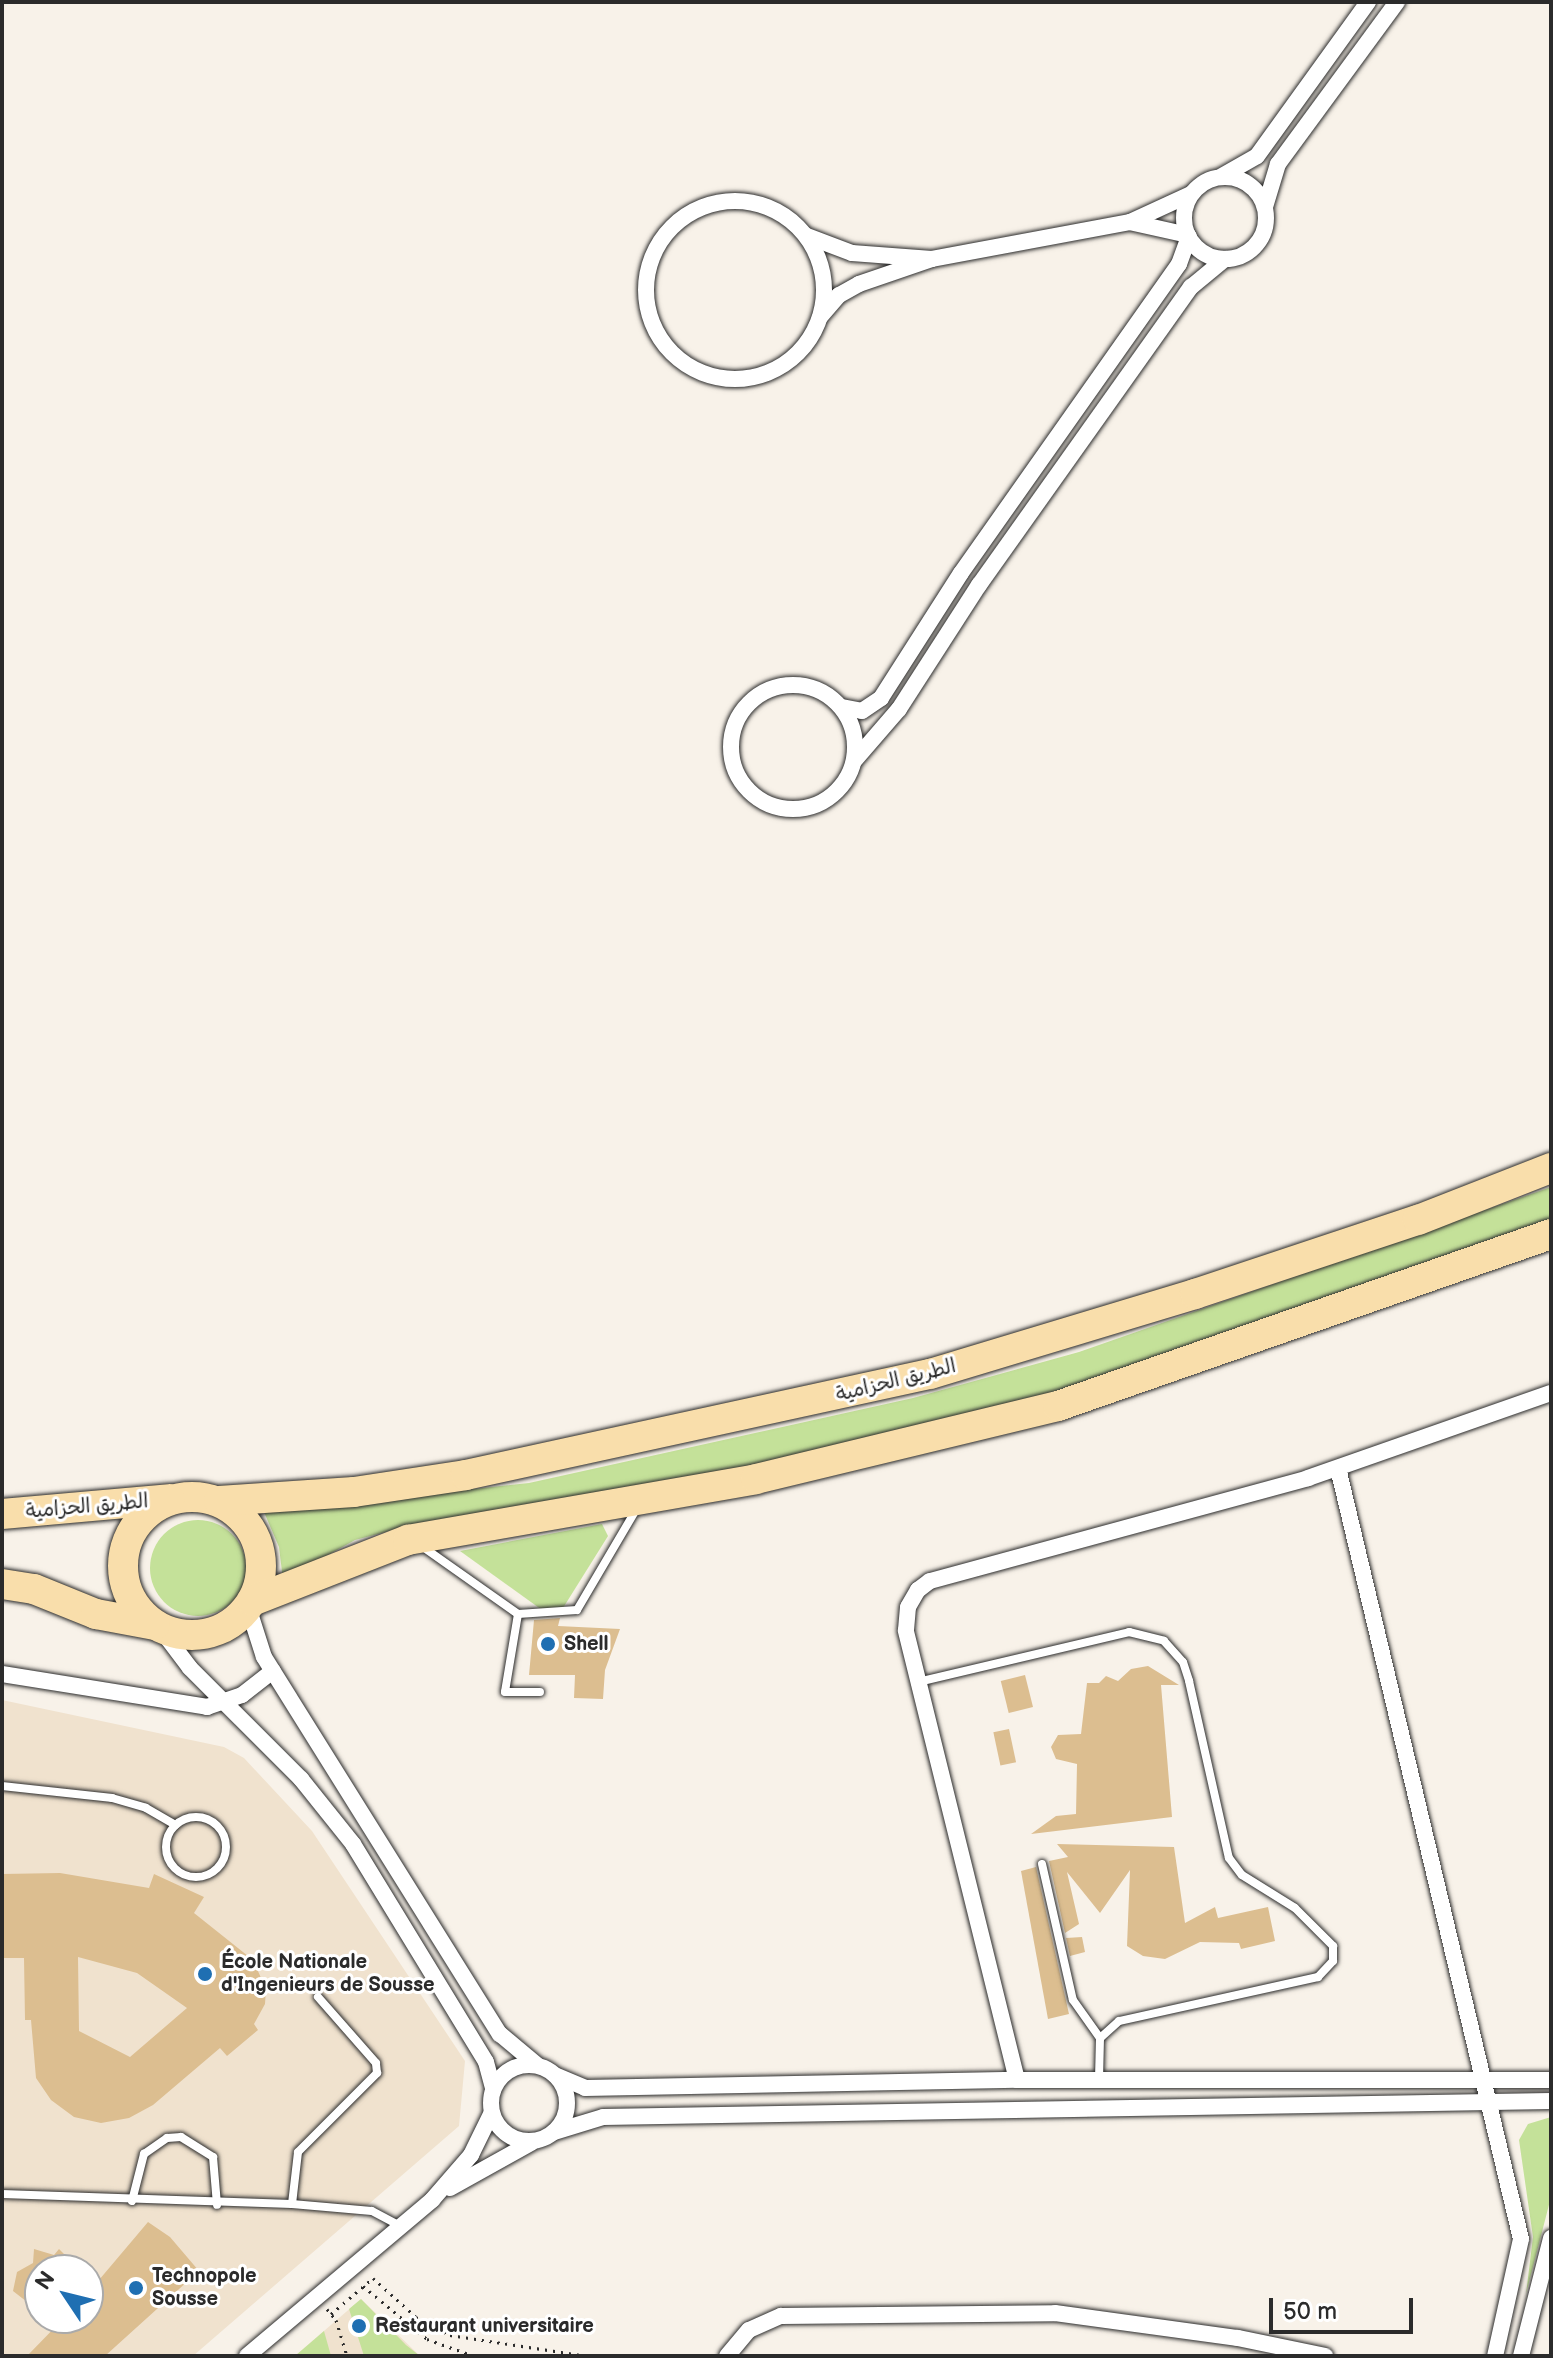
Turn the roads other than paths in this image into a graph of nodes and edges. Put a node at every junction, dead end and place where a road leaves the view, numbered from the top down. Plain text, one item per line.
1 (1368, 2) edge
2 (1397, 2) edge
3 (1220, 177) junction
4 (1193, 193) junction
5 (1265, 207) junction
6 (1130, 222) junction
7 (806, 235) junction
8 (1188, 236) junction
9 (932, 259) junction
10 (1225, 259) junction
11 (820, 317) junction
12 (842, 707) junction
13 (854, 761) junction
14 (1551, 1168) edge
15 (1551, 1234) edge
16 (1551, 1393) edge
17 (1338, 1468) junction
18 (171, 1499) junction
19 (219, 1501) junction
20 (640, 1503) junction
21 (2, 1514) edge
22 (408, 1540) junction
23 (2, 1584) edge
24 (250, 1604) junction
25 (518, 1614) junction
26 (157, 1626) junction
27 (273, 1671) junction
28 (2, 1674) edge
29 (918, 1682) junction
30 (540, 1692) dead end
31 (224, 1703) junction
32 (2, 1786) edge
33 (176, 1825) junction
34 (1042, 1864) dead end
35 (401, 1876) junction
36 (379, 1889) junction
37 (318, 1997) dead end
38 (1100, 2038) junction
39 (537, 2065) junction
40 (555, 2075) junction
41 (1483, 2079) junction
42 (1017, 2080) junction
43 (1099, 2080) junction
44 (1551, 2080) edge
45 (493, 2089) junction
46 (1486, 2101) junction
47 (1551, 2101) edge
48 (491, 2114) junction
49 (554, 2132) junction
50 (534, 2142) junction
51 (2, 2194) edge
52 (432, 2200) junction
53 (132, 2201) junction
54 (292, 2204) junction
55 (217, 2205) junction
56 (401, 2226) junction
57 (1551, 2238) edge
58 (247, 2356) edge
59 (727, 2356) edge
60 (1325, 2356) edge
61 (1495, 2356) edge
62 (1521, 2356) edge

1 - 3 street
2 - 5 street
3 - 4 street
3 - 5 street
4 - 6 street
4 - 8 street
5 - 10 street
6 - 8 street
6 - 9 street
7 - 9 street
7 - 11 street
7 - 11 street
8 - 10 street
8 - 12 street
9 - 11 street
10 - 13 street
12 - 13 street
12 - 13 street
14 - 19 highway, الطريق الحزامية
15 - 20 highway
16 - 17 street
17 - 29 street
17 - 41 street
18 - 19 highway, الطريق الحزامية
18 - 21 highway, الطريق الحزامية
18 - 26 highway, الطريق الحزامية
19 - 24 highway
20 - 22 highway
20 - 25 lane
22 - 24 highway
22 - 25 lane
23 - 26 highway
24 - 26 highway
24 - 27 street
25 - 30 lane
26 - 31 street
27 - 31 street
27 - 35 street
28 - 31 street
29 - 38 lane
29 - 42 street
31 - 36 street
32 - 33 lane
33 - 33 lane
34 - 38 lane
35 - 36 street
35 - 39 street
36 - 45 street
37 - 54 lane
38 - 43 lane
39 - 40 street
39 - 45 street
40 - 42 street
40 - 49 street
41 - 43 street
41 - 44 street
41 - 46 street
42 - 43 street
45 - 48 street
46 - 47 street
46 - 49 street
46 - 61 street
48 - 50 street
48 - 52 street
49 - 50 street
50 - 52 street
51 - 53 lane
52 - 56 street
53 - 55 lane
53 - 55 lane
54 - 55 lane
54 - 56 lane
56 - 58 street
57 - 62 street
59 - 60 street

